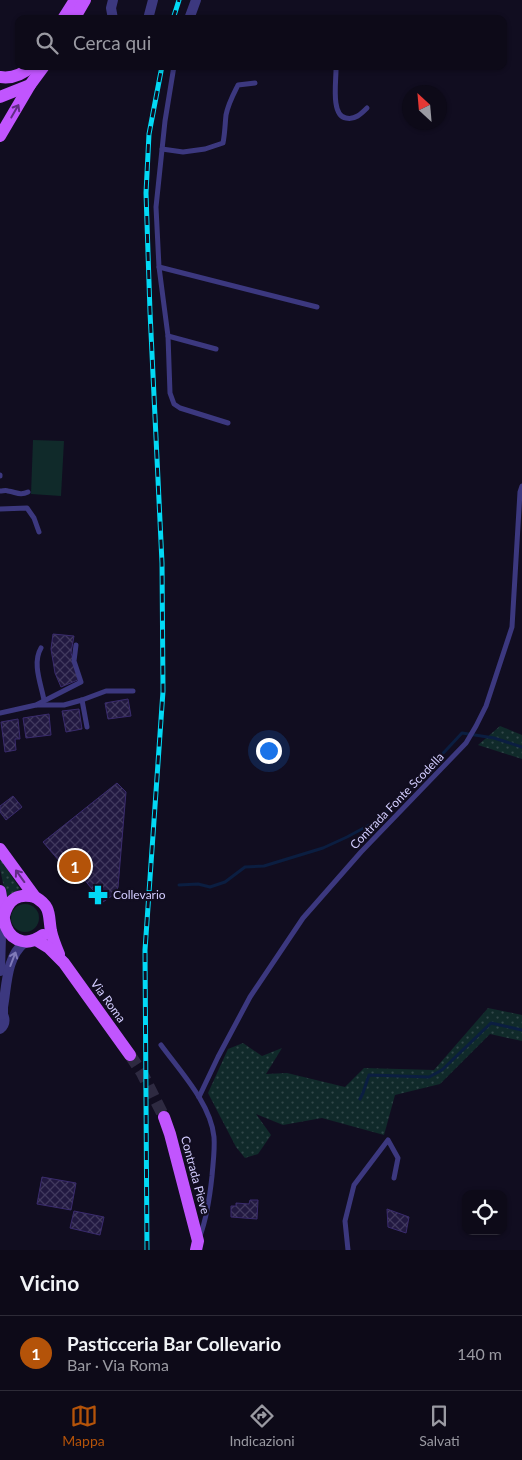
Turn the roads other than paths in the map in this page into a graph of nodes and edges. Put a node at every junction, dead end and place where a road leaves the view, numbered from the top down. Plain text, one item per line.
1 (75, 0) edge
2 (86, 0) edge
3 (112, 0) edge
4 (152, 0) edge
5 (196, 0) edge
6 (66, 15) edge
7 (77, 15) edge
8 (112, 15) edge
9 (149, 15) edge
10 (190, 15) edge
11 (27, 70) edge
12 (41, 70) edge
13 (173, 70) edge
14 (336, 70) edge
15 (0, 77) edge
16 (255, 84) dead end
17 (30, 85) junction
18 (0, 96) edge
19 (367, 108) dead end
20 (0, 136) edge
21 (162, 149) junction
22 (159, 267) junction
23 (317, 307) dead end
24 (168, 336) junction
25 (216, 349) dead end
26 (228, 423) dead end
27 (522, 486) edge
28 (0, 492) edge
29 (28, 492) dead end
30 (0, 509) edge
31 (39, 532) dead end
32 (76, 645) dead end
33 (41, 648) dead end
34 (133, 691) dead end
35 (44, 700) junction
36 (82, 700) junction
37 (36, 705) junction
38 (0, 713) edge
39 (87, 727) dead end
40 (0, 848) edge
41 (0, 891) edge
42 (35, 897) junction
43 (50, 919) junction
44 (4, 921) junction
45 (31, 941) junction
46 (64, 963) junction
47 (0, 971) edge
48 (2, 1020) edge
49 (0, 1040) edge
50 (161, 1045) dead end
51 (130, 1055) tunnel mouth
52 (199, 1097) junction
53 (164, 1117) tunnel mouth
54 (394, 1178) dead end
55 (197, 1245) edge
56 (348, 1250) edge

1 - 6 main road
2 - 7 main road
3 - 8 street
4 - 9 street
5 - 10 street
11 - 15 main road
12 - 17 main road
13 - 21 lane
14 - 19 lane
16 - 21 lane
17 - 18 main road
20 -> 17 main road
21 - 22 lane
22 - 23 lane
22 - 24 lane
24 - 25 lane
24 - 26 lane
27 - 52 lane, Contrada Fonte Scodella
28 - 29 lane
30 - 31 lane
32 - 35 lane
33 - 35 lane
34 - 36 lane
35 - 37 lane
36 - 37 lane
36 - 39 lane
37 - 38 lane
42 -> 40 main road, Via Roma
41 - 44 main road
42 - 43 main road, Via Roma
42 - 44 main road
43 - 45 main road
43 - 46 main road, Via Roma
44 - 45 main road, Via Roma
44 - 47 street
45 - 46 main road, Via Roma
48 -> 45 street
46 - 51 main road, Via Roma
48 - 49 street
50 - 52 lane, Contrada Pieve
52 - 55 lane, Contrada Pieve
53 - 55 main road, Contrada Pieve
54 - 56 lane

